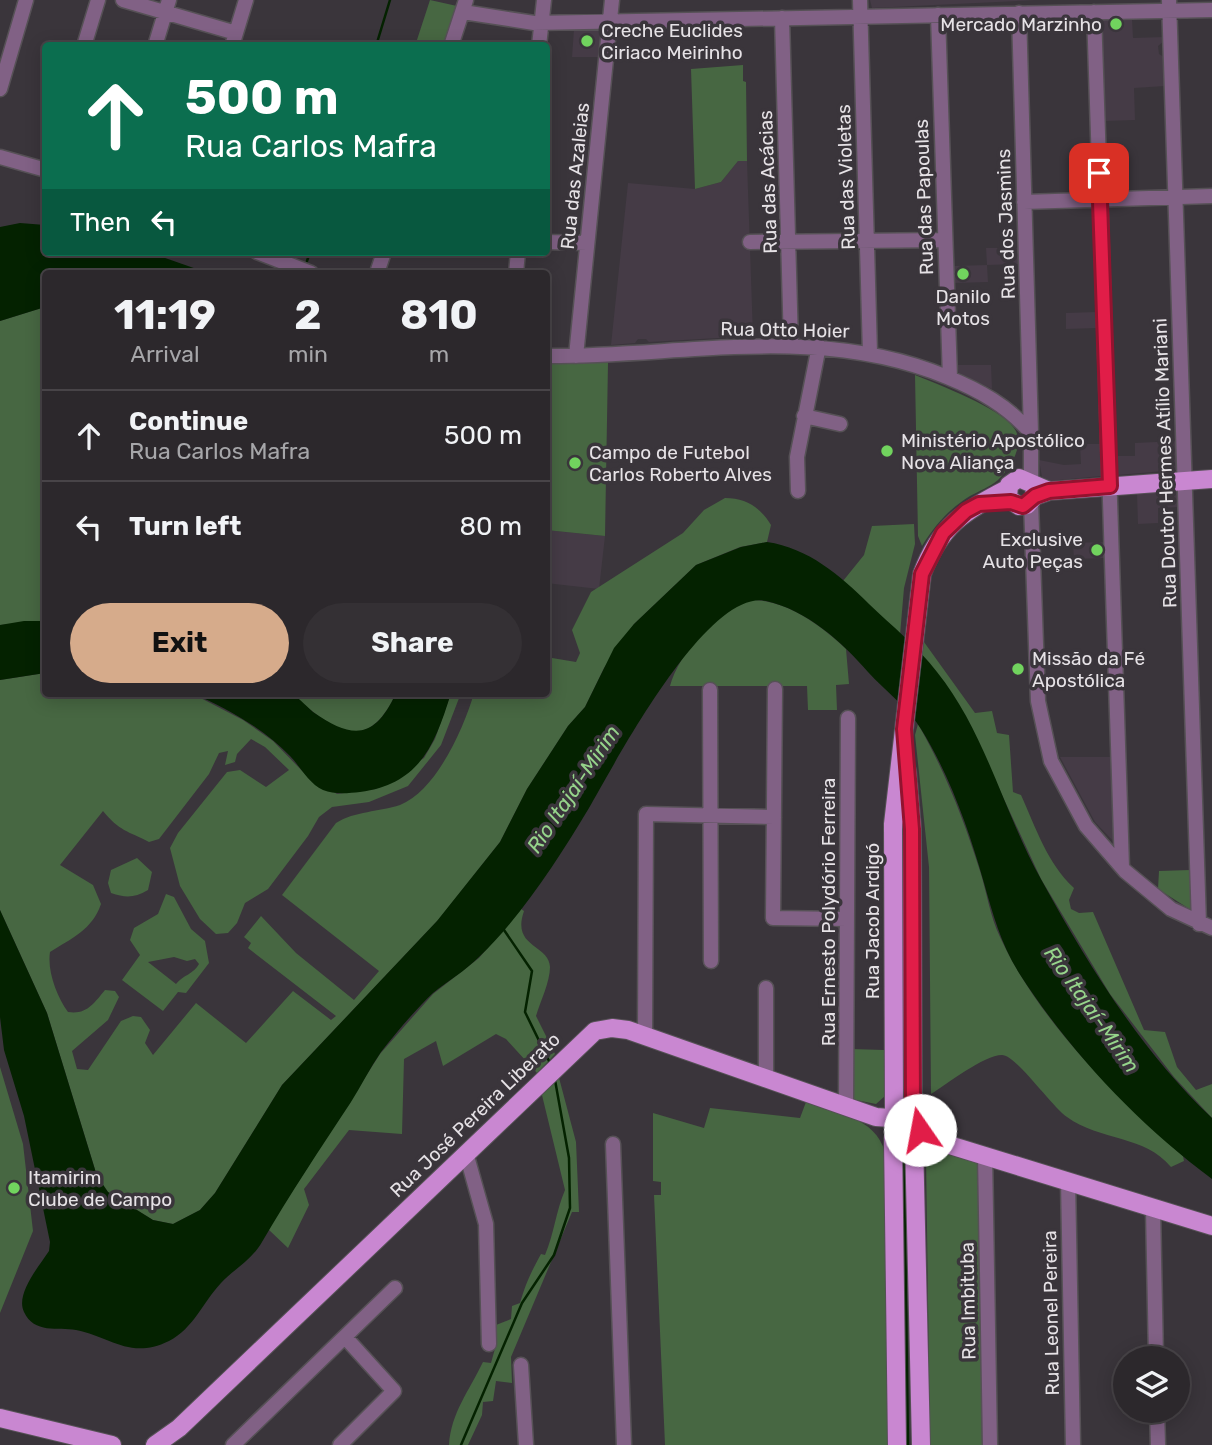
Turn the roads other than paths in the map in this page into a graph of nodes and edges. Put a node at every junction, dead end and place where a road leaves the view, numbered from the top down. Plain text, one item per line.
1 (26, 0) edge
2 (98, 0) edge
3 (123, 0) edge
4 (246, 0) edge
5 (544, 0) edge
6 (612, 0) edge
7 (860, 0) edge
8 (1169, 5) edge
9 (167, 6) edge
10 (465, 6) edge
11 (1212, 10) edge
12 (1094, 12) junction
13 (1019, 13) junction
14 (938, 15) junction
15 (860, 16) junction
16 (782, 18) junction
17 (610, 21) junction
18 (541, 22) junction
19 (234, 39) edge
20 (85, 42) edge
21 (156, 42) edge
22 (453, 42) edge
23 (539, 42) edge
24 (0, 89) edge
25 (0, 156) edge
26 (42, 169) edge
27 (1212, 196) edge
28 (1175, 197) junction
29 (1100, 200) junction
30 (1024, 202) junction
31 (945, 240) junction
32 (867, 241) junction
33 (550, 242) edge
34 (750, 242) dead end
35 (789, 242) junction
36 (587, 243) junction
37 (267, 256) edge
38 (303, 270) edge
39 (792, 345) junction
40 (819, 346) junction
41 (870, 353) junction
42 (550, 356) edge
43 (576, 356) junction
44 (950, 378) junction
45 (804, 416) junction
46 (840, 424) dead end
47 (1031, 439) junction
48 (1212, 479) edge
49 (1185, 481) junction
50 (1110, 486) junction
51 (798, 491) dead end
52 (1026, 492) junction
53 (775, 689) dead end
54 (710, 690) dead end
55 (848, 718) dead end
56 (904, 724) junction
57 (710, 816) junction
58 (774, 817) junction
59 (1122, 867) junction
60 (847, 919) junction
61 (1206, 926) edge
62 (710, 961) dead end
63 (766, 988) dead end
64 (645, 1037) junction
65 (766, 1079) junction
66 (846, 1107) junction
67 (888, 1123) junction
68 (920, 1130) junction
69 (613, 1144) dead end
70 (466, 1153) junction
71 (985, 1155) junction
72 (1068, 1181) junction
73 (1153, 1209) junction
74 (1212, 1226) edge
75 (395, 1289) dead end
76 (345, 1337) junction
77 (489, 1344) dead end
78 (1156, 1346) edge
79 (521, 1365) dead end
80 (0, 1418) edge
81 (1157, 1423) edge
82 (163, 1442) edge
83 (113, 1445) edge
84 (233, 1445) edge
85 (340, 1445) edge
86 (526, 1445) edge
87 (624, 1445) edge
88 (897, 1445) edge
89 (921, 1445) edge
90 (990, 1445) edge
91 (1073, 1445) edge
92 (1158, 1445) edge

1 - 24 street
2 - 20 street
3 - 9 street
4 - 19 street
5 - 18 street
6 - 17 street, Rua das Azaleias
7 - 15 street, Rua das Violetas
8 - 11 street
8 - 12 street
8 - 28 street, Rua Doutor Hermes Atílio Mariani
9 - 19 street
9 - 21 street
10 - 18 street
10 - 22 street
12 - 13 street
12 - 29 street
13 - 14 street
13 - 30 street, Rua dos Jasmins
14 - 15 street
14 - 31 street, Rua das Papoulas
15 - 16 street
15 - 32 street, Rua das Violetas
16 - 17 street
16 - 35 street, Rua das Acácias
17 - 18 street
17 - 36 street, Rua das Azaleias
18 - 23 street
25 - 26 street
27 - 28 street
28 - 29 street
28 - 49 street, Rua Doutor Hermes Atílio Mariani
29 - 30 street
29 - 50 street
30 - 47 street, Rua dos Jasmins
31 - 32 street
31 - 44 street, Rua das Papoulas
32 - 35 street
32 - 41 street, Rua das Violetas
33 - 36 street
34 - 35 street
35 - 39 street, Rua das Acácias
36 - 43 street, Rua das Azaleias
37 - 38 street
39 - 40 street, Rua Otto Hoier
39 - 43 street, Rua Otto Hoier
40 - 41 street, Rua Otto Hoier
40 - 45 street
41 - 44 street, Rua Otto Hoier
42 - 43 street, Rua Otto Hoier
44 - 47 street, Rua Otto Hoier
45 - 46 street
45 - 51 street
47 - 52 street
48 - 49 main road, Rua Jacob Ardigó
49 - 50 main road, Rua Jacob Ardigó
49 - 61 street, Rua Doutor Hermes Atílio Mariani
50 - 52 main road, Rua Jacob Ardigó
50 - 59 street
52 - 56 main road, Rua Jacob Ardigó
52 - 59 street
53 - 58 street
54 - 57 street
55 - 60 street, Rua Ernesto Polydório Ferreira
56 - 67 main road, Rua Jacob Ardigó
56 - 68 main road, Rua Jacob Ardigó
57 - 58 street
57 - 62 street
57 - 64 street
58 - 60 street
59 - 61 street
60 - 66 street, Rua Ernesto Polydório Ferreira
63 - 65 street
64 - 65 main road, Rua José Pereira Liberato
64 - 70 main road, Rua José Pereira Liberato
65 - 66 main road, Rua José Pereira Liberato
66 - 67 main road, Rua José Pereira Liberato
67 - 68 main road
67 - 68 main road
67 - 88 main road, Rua Jacob Ardigó
68 - 71 main road
68 - 89 main road, Rua Jacob Ardigó
69 - 87 street
70 - 77 street
70 - 82 main road, Rua José Pereira Liberato
71 - 72 main road
71 - 90 street, Rua Imbituba
72 - 73 main road
72 - 91 street, Rua Leonel Pereira
73 - 74 main road
73 - 78 street
75 - 76 street
76 - 84 street
76 - 85 street
79 - 86 street
80 - 83 main road
81 - 92 street

